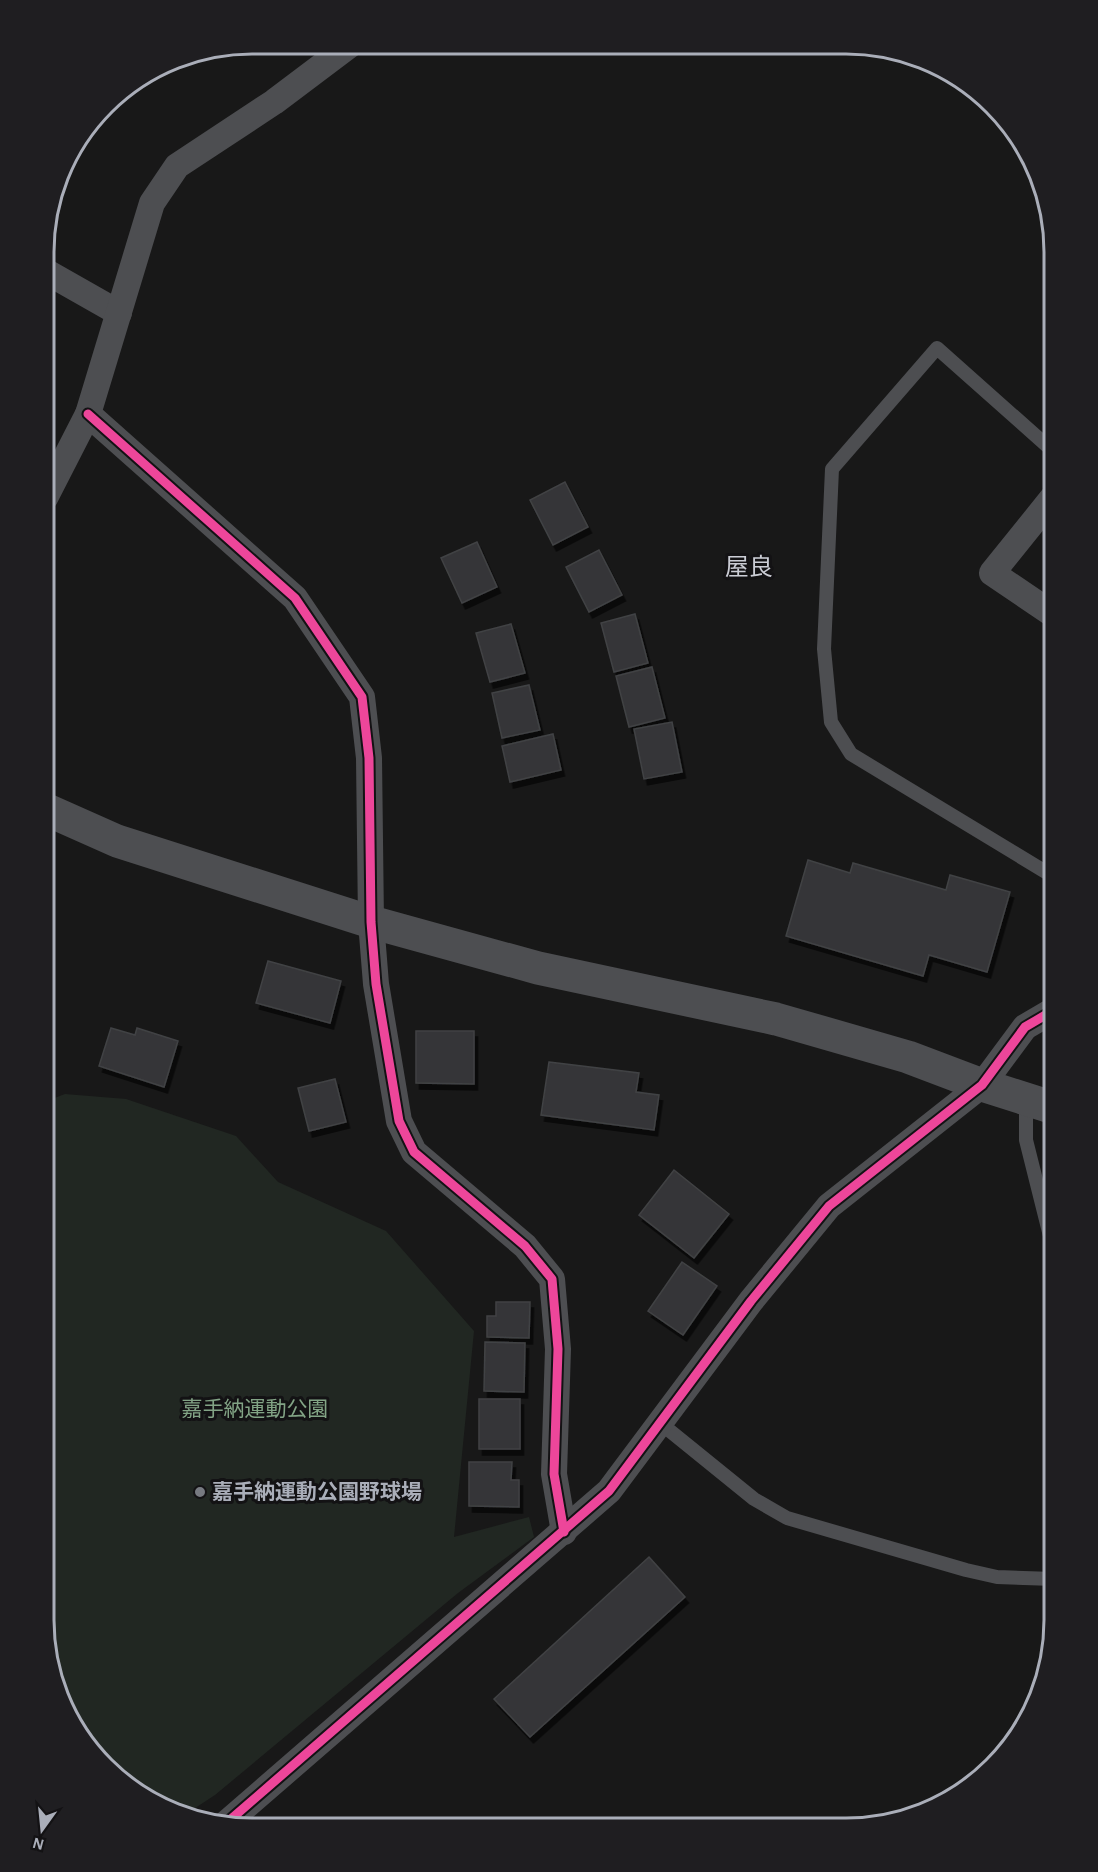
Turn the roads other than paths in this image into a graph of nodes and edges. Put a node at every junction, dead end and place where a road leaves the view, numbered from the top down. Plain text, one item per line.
1 (338, 54) edge
2 (54, 276) edge
3 (118, 313) junction
4 (88, 414) junction
5 (1044, 443) edge
6 (54, 480) edge
7 (1044, 508) edge
8 (1044, 608) edge
9 (54, 813) edge
10 (1044, 872) edge
11 (371, 922) junction
12 (1044, 1016) edge
13 (982, 1085) junction
14 (1040, 1104) edge
15 (1044, 1212) edge
16 (660, 1422) junction
17 (564, 1532) junction
18 (1044, 1578) edge
19 (234, 1817) edge

1 - 3 street
2 - 3 street
3 - 4 street
4 - 6 street
4 - 11 street
5 - 10 lane
7 - 8 street
9 - 11 street
11 - 13 street
11 - 17 street
12 - 13 street
13 - 14 street
13 - 16 street
14 - 15 lane
16 - 17 street
16 - 18 lane
17 - 19 street

